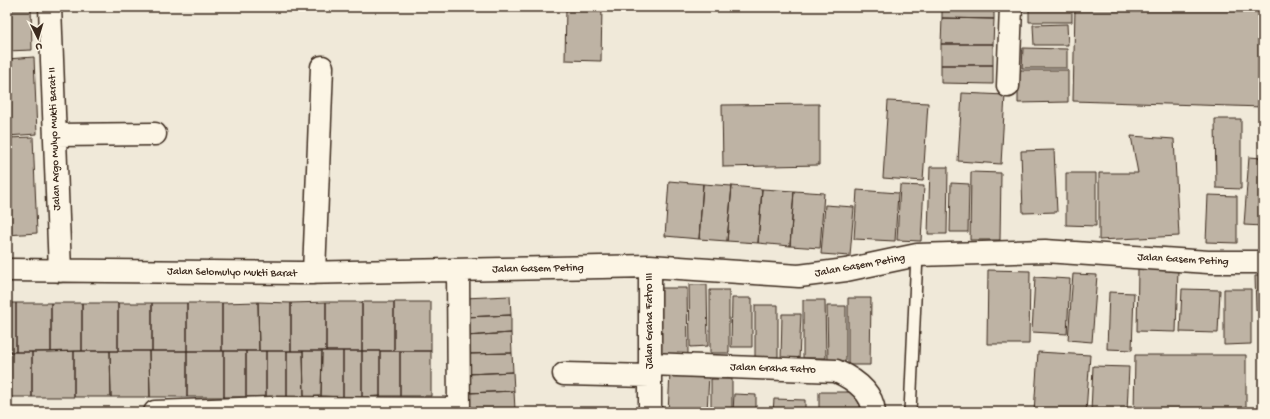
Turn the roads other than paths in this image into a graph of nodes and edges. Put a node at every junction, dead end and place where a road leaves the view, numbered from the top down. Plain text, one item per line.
1 (50, 7) edge
2 (1011, 7) edge
3 (322, 67) dead end
4 (1008, 86) dead end
5 (155, 134) dead end
6 (56, 136) junction
7 (917, 255) junction
8 (1263, 262) edge
9 (650, 266) junction
10 (7, 270) edge
11 (60, 271) junction
12 (458, 271) junction
13 (314, 273) junction
14 (650, 370) junction
15 (564, 374) dead end
16 (459, 410) edge
17 (155, 412) edge
18 (650, 412) edge
19 (874, 412) edge
20 (910, 412) edge

1 - 6 street, Jalan Argo Mulyo Mukti Barat II
2 - 4 street
3 - 13 street
5 - 6 street
6 - 11 street, Jalan Argo Mulyo Mukti Barat II
7 - 8 street, Jalan Gasem Peting
7 - 9 street, Jalan Gasem Peting
7 - 20 lane
9 - 12 street, Jalan Gasem Peting
9 - 14 street, Jalan Graha Fatro III
10 - 11 street, Jalan Selomulyo Mukti Barat
11 - 13 street, Jalan Selomulyo Mukti Barat
12 - 13 street, Jalan Selomulyo Mukti Barat
12 - 16 street
14 - 15 street, Jalan Graha Fatro III
14 - 18 street, Jalan Graha Fatro III
14 - 19 street, Jalan Graha Fatro
16 - 17 street

